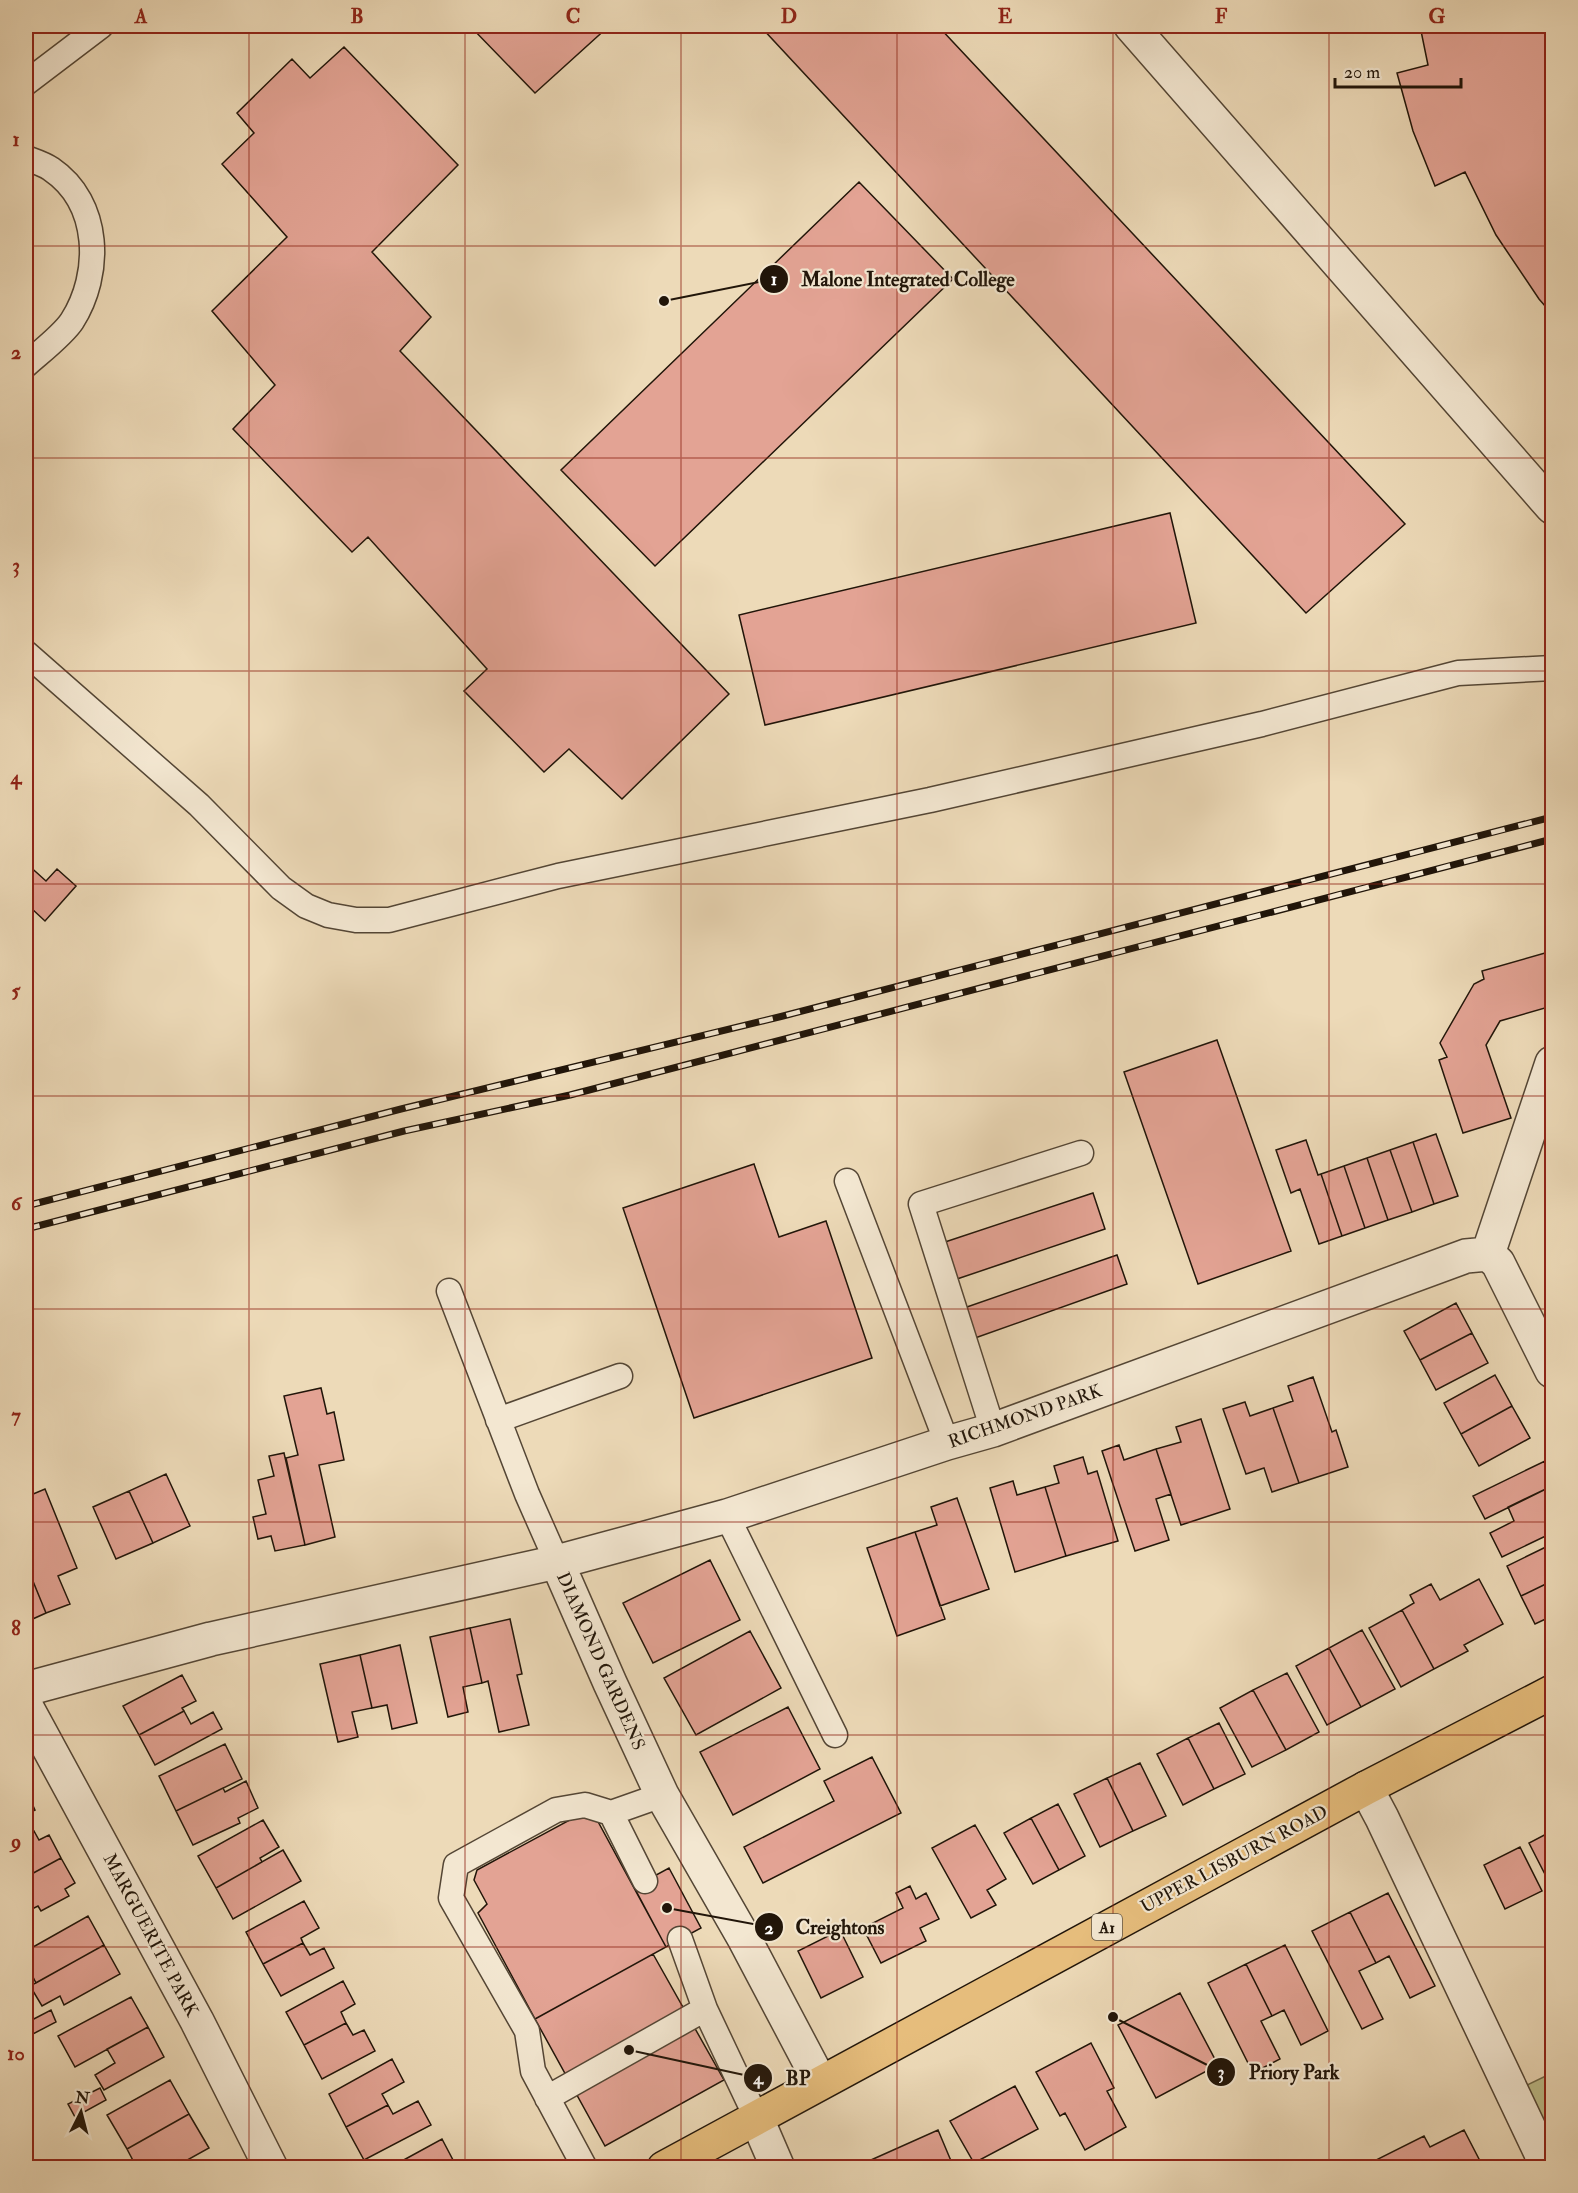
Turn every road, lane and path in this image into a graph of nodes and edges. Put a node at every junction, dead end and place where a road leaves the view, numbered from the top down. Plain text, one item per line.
1 (101, 26) edge
2 (1131, 26) edge
3 (26, 83) edge
4 (26, 158) edge
5 (26, 365) edge
6 (1552, 507) edge
7 (26, 653) edge
8 (1552, 668) edge
9 (1552, 1063) edge
10 (1081, 1153) dead end
11 (847, 1181) dead end
12 (1488, 1254) junction
13 (449, 1291) dead end
14 (1549, 1357) edge
15 (620, 1376) dead end
16 (498, 1420) junction
17 (993, 1430) junction
18 (947, 1443) junction
19 (727, 1516) junction
20 (557, 1562) junction
21 (26, 1689) edge
22 (1552, 1692) edge
23 (26, 1706) edge
24 (835, 1735) dead end
25 (1366, 1788) junction
26 (662, 1795) junction
27 (611, 1813) junction
28 (645, 1881) dead end
29 (680, 1939) dead end
30 (705, 2009) junction
31 (820, 2082) junction
32 (547, 2097) junction
33 (756, 2117) junction
34 (271, 2168) edge
35 (585, 2168) edge
36 (664, 2168) edge
37 (777, 2168) edge
38 (1548, 2168) edge

1 - 3 lane
2 - 6 street
4 - 5 lane
7 - 8 lane
9 - 12 street
10 - 17 lane
11 - 18 lane
12 - 14 street
12 - 17 street, RICHMOND PARK
13 - 16 lane
15 - 16 lane
16 - 20 lane
17 - 18 street, RICHMOND PARK
18 - 19 street, RICHMOND PARK
19 - 20 street, RICHMOND PARK
19 - 24 lane
20 - 21 street, DIAMOND GARDENS
20 - 26 street, DIAMOND GARDENS
22 - 25 main road, UPPER LISBURN ROAD / A1
23 - 34 street, MARGUERITE PARK
25 - 31 main road, UPPER LISBURN ROAD / A1
25 - 38 street
26 - 27 lane
26 - 31 street, DIAMOND GARDENS
27 - 28 lane
27 - 32 lane
29 - 30 lane
30 - 32 lane
30 - 33 lane
31 - 33 main road, UPPER LISBURN ROAD / A1
32 - 35 lane
33 - 36 main road, UPPER LISBURN ROAD / A1
33 - 37 street

